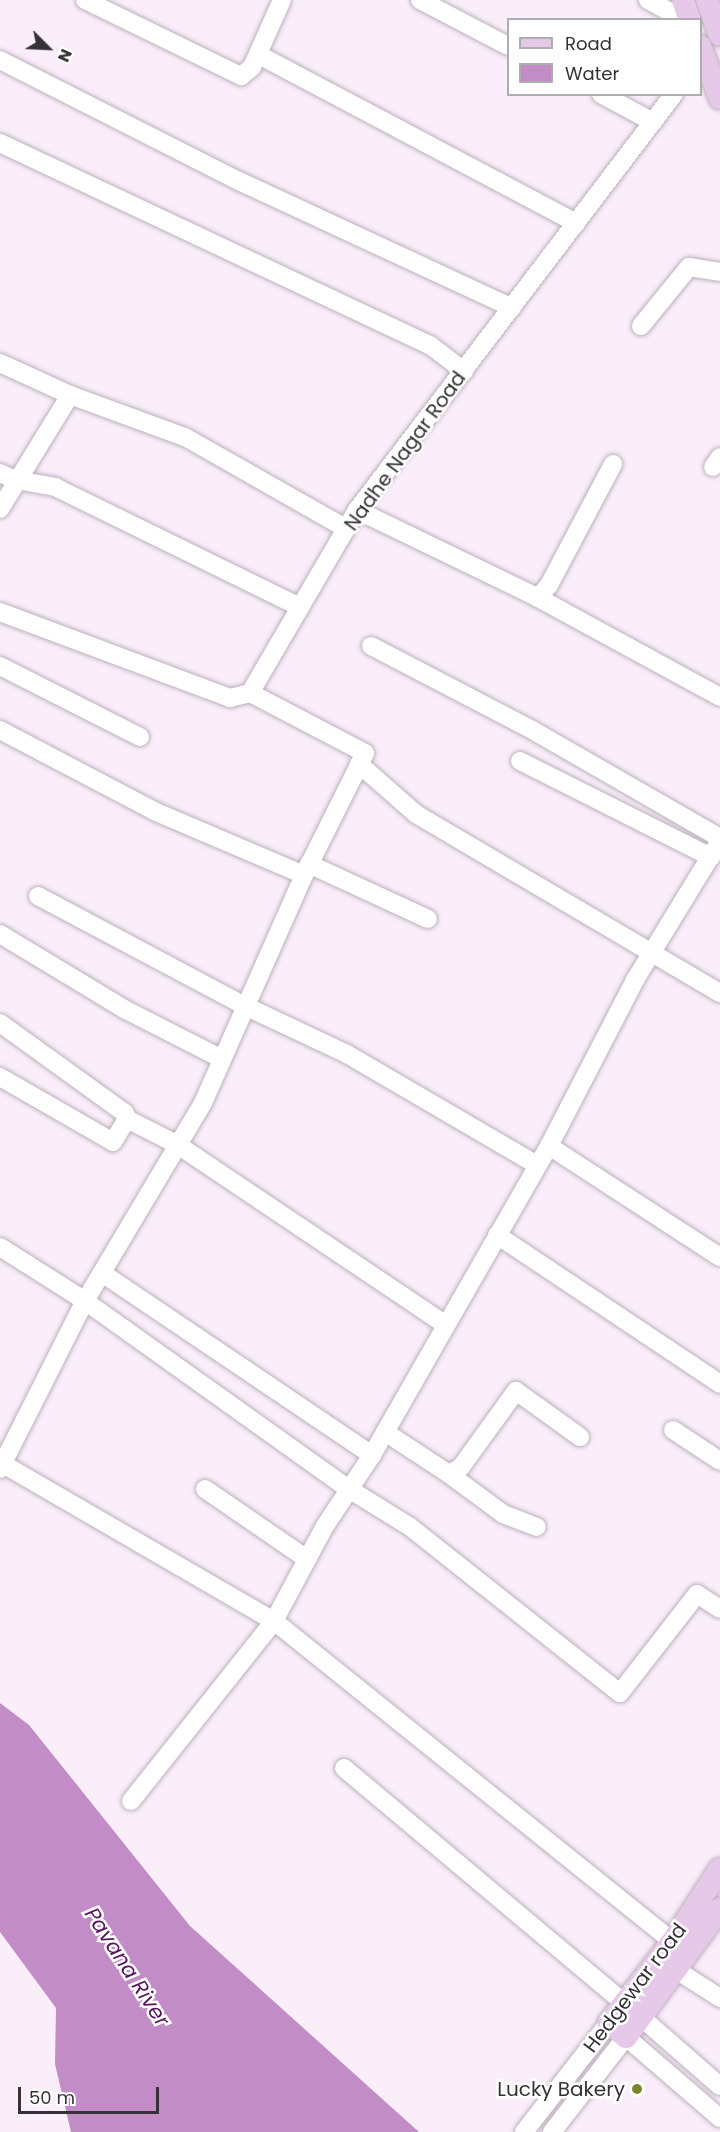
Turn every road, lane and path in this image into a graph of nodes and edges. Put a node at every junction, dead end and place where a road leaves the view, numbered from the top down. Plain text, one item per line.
1 (85, 0) edge
2 (420, 0) edge
3 (648, 0) edge
4 (683, 0) edge
5 (707, 0) edge
6 (280, 1) edge
7 (681, 18) edge
8 (689, 18) edge
9 (720, 34) edge
10 (507, 45) edge
11 (259, 55) junction
12 (0, 60) edge
13 (707, 61) edge
14 (605, 96) edge
15 (672, 96) edge
16 (720, 98) edge
17 (653, 122) junction
18 (0, 143) edge
19 (576, 223) junction
20 (720, 272) edge
21 (512, 308) junction
22 (641, 326) dead end
23 (0, 363) edge
24 (464, 371) junction
25 (70, 395) junction
26 (613, 464) dead end
27 (8, 476) edge
28 (0, 509) edge
29 (357, 510) junction
30 (347, 529) junction
31 (538, 598) junction
32 (300, 607) junction
33 (0, 612) edge
34 (371, 646) dead end
35 (0, 666) edge
36 (250, 693) junction
37 (720, 697) edge
38 (0, 730) edge
39 (140, 737) dead end
40 (520, 761) dead end
41 (359, 764) junction
42 (720, 839) edge
43 (711, 857) junction
44 (307, 869) junction
45 (38, 896) dead end
46 (428, 919) dead end
47 (0, 934) edge
48 (651, 953) junction
49 (720, 993) edge
50 (245, 1006) junction
51 (0, 1023) edge
52 (222, 1059) junction
53 (0, 1077) edge
54 (128, 1119) junction
55 (178, 1145) junction
56 (549, 1146) junction
57 (537, 1165) junction
58 (497, 1235) junction
59 (0, 1247) edge
60 (720, 1257) edge
61 (102, 1273) junction
62 (85, 1301) junction
63 (444, 1324) junction
64 (720, 1384) edge
65 (673, 1430) dead end
66 (385, 1432) junction
67 (580, 1437) dead end
68 (372, 1455) junction
69 (720, 1461) edge
70 (2, 1466) edge
71 (448, 1474) junction
72 (206, 1489) dead end
73 (349, 1489) junction
74 (537, 1527) dead end
75 (307, 1559) junction
76 (720, 1609) edge
77 (274, 1621) junction
78 (344, 1768) dead end
79 (131, 1801) dead end
80 (720, 1869) edge
81 (720, 1910) edge
82 (680, 1956) junction
83 (720, 1998) edge
84 (624, 2003) junction
85 (642, 2018) junction
86 (609, 2023) junction
87 (626, 2037) junction
88 (720, 2086) edge
89 (720, 2118) edge
90 (524, 2132) edge
91 (552, 2132) edge

1 - 11 street
2 - 10 street
3 - 7 street
4 - 8 main road
5 - 9 main road
6 - 11 street
11 - 19 street
12 - 21 street
13 - 16 main road
14 - 17 street
15 - 17 street, Nadhe Nagar Road
17 - 19 street, Nadhe Nagar Road
18 - 24 street
19 - 21 street, Nadhe Nagar Road
20 - 22 street
21 - 24 street, Nadhe Nagar Road
23 - 25 street
24 - 29 street, Nadhe Nagar Road
25 - 27 street
25 - 30 street
26 - 31 street
27 - 28 street
27 - 32 street
29 - 30 street, Nadhe Nagar Road
29 - 31 street
30 - 32 street, Nadhe Nagar Road
31 - 37 street
32 - 36 street, Nadhe Nagar Road
33 - 36 street
34 - 42 street
35 - 39 street
36 - 41 street
38 - 44 street
40 - 43 street
41 - 44 street
41 - 48 street
42 - 43 street
43 - 48 street
44 - 46 street
44 - 50 street
45 - 50 street
47 - 52 street
48 - 49 street
48 - 56 street
50 - 52 street
50 - 57 street
51 - 54 street
52 - 55 street
53 - 54 street
54 - 55 street
55 - 61 street
55 - 63 street
56 - 57 street
56 - 60 street
57 - 58 street
58 - 63 street
58 - 64 street
59 - 62 street
61 - 62 street
61 - 68 street
62 - 70 street
62 - 73 street
63 - 66 street
65 - 69 street
66 - 68 street
66 - 71 street
67 - 71 street
68 - 73 street
70 - 77 street
71 - 74 street
72 - 75 street
73 - 75 street
73 - 76 street
75 - 77 street
77 - 79 street
77 - 82 street
78 - 84 street
80 - 82 main road, Hedgewar road
81 - 82 main road, Hedgewar road
82 - 83 street
82 - 84 main road, Hedgewar road
82 - 85 main road, Hedgewar road
84 - 85 main road
84 - 86 main road, Hedgewar road
85 - 87 main road, Hedgewar road
85 - 88 street
86 - 87 main road
86 - 90 street, Hedgewar road
87 - 89 street
87 - 91 street, Hedgewar road

